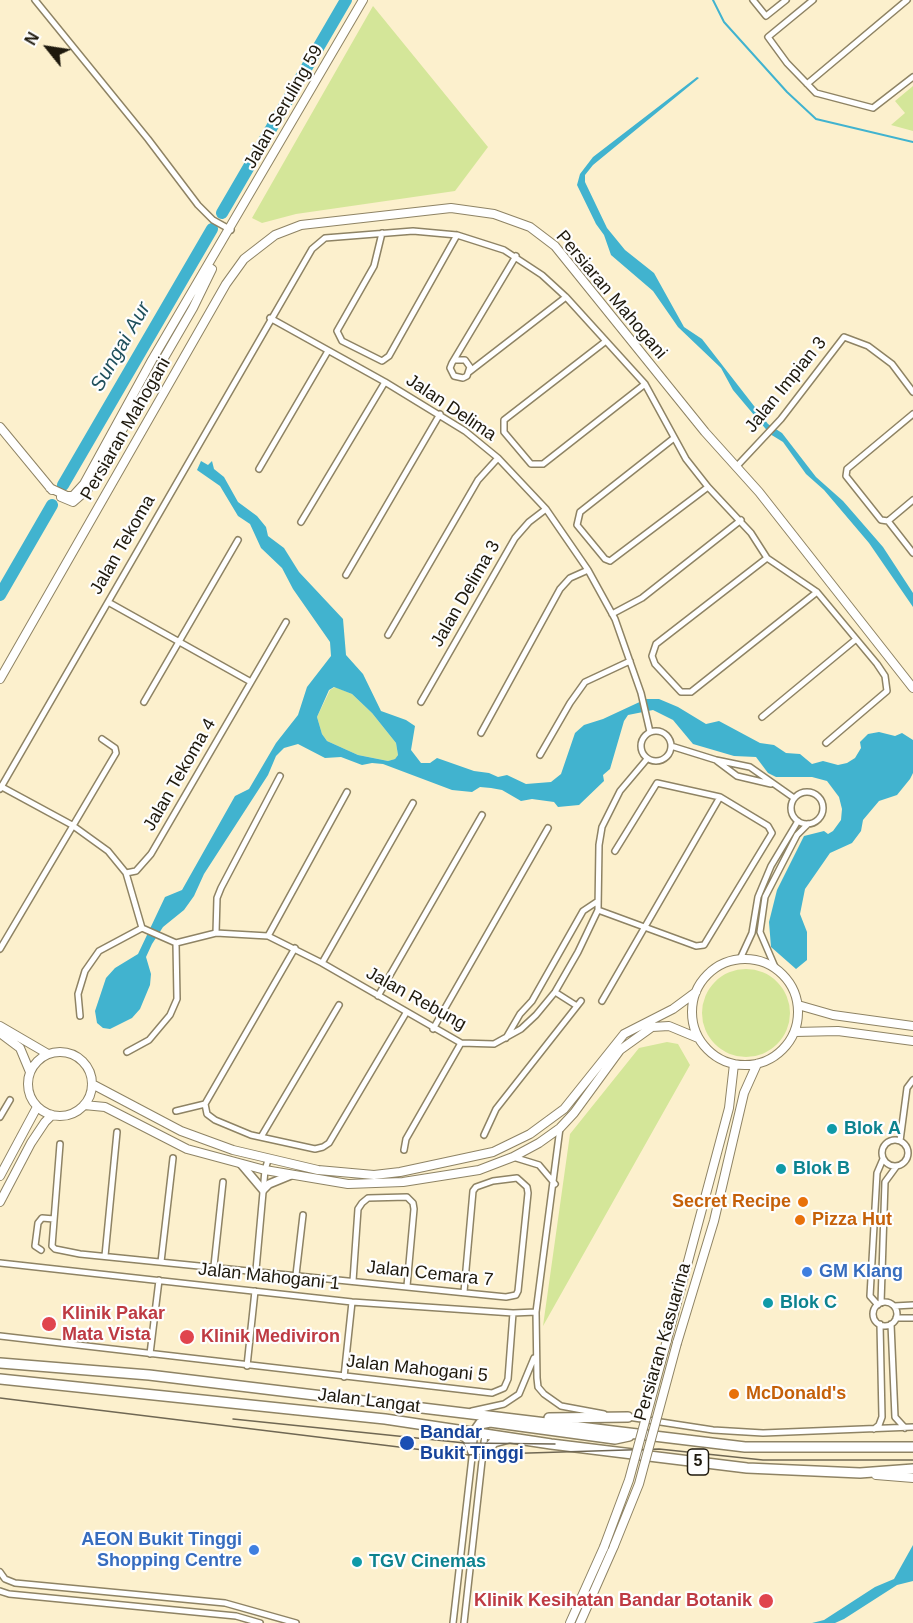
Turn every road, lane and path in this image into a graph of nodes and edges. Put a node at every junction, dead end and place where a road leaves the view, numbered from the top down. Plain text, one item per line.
1 (35, 0) edge
2 (363, 0) edge
3 (753, 0) edge
4 (786, 0) edge
5 (813, 0) edge
6 (907, 0) edge
7 (913, 77) edge
8 (807, 84) junction
9 (231, 230) junction
10 (382, 233) junction
11 (457, 235) junction
12 (516, 256) junction
13 (566, 297) junction
14 (270, 318) junction
15 (606, 341) junction
16 (328, 351) junction
17 (456, 360) junction
18 (469, 372) junction
19 (384, 381) junction
20 (645, 384) junction
21 (913, 392) edge
22 (440, 414) junction
23 (913, 414) edge
24 (0, 427) edge
25 (674, 438) junction
26 (498, 458) junction
27 (737, 466) junction
28 (259, 469) dead end
29 (708, 487) junction
30 (913, 500) edge
31 (546, 509) junction
32 (741, 519) junction
33 (888, 521) junction
34 (301, 522) dead end
35 (238, 540) dead end
36 (913, 552) edge
37 (767, 558) junction
38 (588, 570) junction
39 (346, 575) dead end
40 (817, 592) junction
41 (108, 602) junction
42 (612, 614) junction
43 (286, 622) dead end
44 (388, 635) dead end
45 (179, 640) junction
46 (855, 640) junction
47 (630, 661) junction
48 (0, 679) edge
49 (251, 682) junction
50 (913, 688) edge
51 (144, 702) dead end
52 (421, 702) dead end
53 (762, 717) dead end
54 (650, 732) junction
55 (480, 733) dead end
56 (102, 739) dead end
57 (826, 743) dead end
58 (671, 746) junction
59 (540, 755) dead end
60 (647, 759) junction
61 (716, 760) junction
62 (280, 776) dead end
63 (773, 784) junction
64 (0, 788) edge
65 (346, 792) dead end
66 (720, 797) junction
67 (794, 798) junction
68 (413, 803) dead end
69 (482, 815) dead end
70 (798, 821) junction
71 (808, 824) junction
72 (72, 825) junction
73 (548, 828) dead end
74 (615, 851) dead end
75 (126, 873) junction
76 (598, 901) junction
77 (598, 910) junction
78 (644, 927) junction
79 (144, 930) junction
80 (216, 933) junction
81 (268, 936) junction
82 (176, 943) junction
83 (295, 948) junction
84 (0, 949) edge
85 (740, 959) junction
86 (322, 963) junction
87 (775, 967) junction
88 (555, 992) junction
89 (696, 992) junction
90 (378, 996) junction
91 (602, 1001) dead end
92 (339, 1005) dead end
93 (798, 1005) junction
94 (406, 1013) junction
95 (81, 1016) dead end
96 (0, 1026) edge
97 (913, 1026) edge
98 (433, 1029) junction
99 (795, 1032) junction
100 (0, 1033) edge
101 (698, 1038) junction
102 (505, 1039) junction
103 (913, 1041) edge
104 (460, 1043) junction
105 (127, 1052) dead end
106 (48, 1054) junction
107 (734, 1064) junction
108 (757, 1064) junction
109 (30, 1072) junction
110 (913, 1080) edge
111 (92, 1084) junction
112 (10, 1100) dead end
113 (205, 1104) junction
114 (84, 1105) junction
115 (37, 1107) junction
116 (176, 1111) dead end
117 (52, 1116) junction
118 (0, 1117) edge
119 (560, 1128) junction
120 (117, 1132) dead end
121 (484, 1135) dead end
122 (261, 1137) junction
123 (900, 1141) junction
124 (60, 1144) dead end
125 (404, 1150) dead end
126 (910, 1152) edge
127 (513, 1157) junction
128 (173, 1158) dead end
129 (883, 1159) junction
130 (268, 1160) junction
131 (904, 1163) junction
132 (241, 1164) junction
133 (913, 1164) edge
134 (896, 1167) junction
135 (265, 1170) junction
136 (291, 1175) junction
137 (0, 1176) edge
138 (223, 1182) dead end
139 (555, 1184) junction
140 (263, 1190) junction
141 (0, 1202) edge
142 (303, 1215) dead end
143 (54, 1219) junction
144 (41, 1250) dead end
145 (105, 1256) junction
146 (161, 1262) junction
147 (0, 1263) edge
148 (214, 1266) junction
149 (256, 1270) junction
150 (296, 1275) junction
151 (159, 1280) junction
152 (353, 1281) junction
153 (407, 1286) junction
154 (255, 1291) junction
155 (464, 1292) junction
156 (352, 1302) junction
157 (879, 1304) junction
158 (913, 1305) edge
159 (894, 1306) junction
160 (536, 1312) junction
161 (513, 1313) junction
162 (896, 1318) junction
163 (913, 1318) edge
164 (880, 1324) junction
165 (891, 1324) junction
166 (0, 1336) edge
167 (150, 1354) junction
168 (534, 1357) junction
169 (0, 1363) edge
170 (247, 1366) junction
171 (344, 1377) junction
172 (0, 1379) edge
173 (882, 1384) junction
174 (893, 1384) junction
175 (400, 1405) junction
176 (456, 1412) junction
177 (628, 1417) junction
178 (532, 1421) junction
179 (913, 1427) edge
180 (905, 1428) junction
181 (454, 1429) junction
182 (480, 1429) junction
183 (872, 1430) junction
184 (639, 1434) junction
185 (512, 1437) junction
186 (913, 1447) edge
187 (478, 1453) junction
188 (913, 1469) edge
189 (860, 1473) junction
190 (913, 1478) edge
191 (0, 1572) edge
192 (0, 1591) edge
193 (249, 1608) junction
194 (245, 1619) junction
195 (260, 1623) edge
196 (296, 1623) edge
197 (453, 1623) edge
198 (464, 1623) edge
199 (570, 1623) edge
200 (580, 1623) edge

1 - 9 street
2 - 9 main road, Jalan Seruling 59
3 - 4 street
5 - 8 street
6 - 8 street
7 - 8 street
9 - 24 main road, Jalan Seruling 59
10 - 11 street
10 - 11 street
10 - 14 street, Jalan Tekoma
11 - 12 street
12 - 13 street
12 - 17 street
13 - 15 street
13 - 18 street
14 - 16 street, Jalan Delima
14 - 41 street, Jalan Tekoma
15 - 20 street
15 - 20 street
16 - 19 street, Jalan Delima
16 - 28 street
17 - 18 street
17 - 18 street
19 - 22 street, Jalan Delima
19 - 34 street
20 - 25 street
21 - 27 street, Jalan Impian 3
22 - 26 street, Jalan Delima
22 - 39 street
23 - 33 street
25 - 29 street
25 - 29 street
26 - 31 street, Jalan Delima
26 - 44 street
27 - 48 main road, Persiaran Mahogani
27 - 50 main road, Persiaran Mahogani
29 - 32 street
30 - 33 street
31 - 38 street, Jalan Delima
31 - 52 street, Jalan Delima 3
32 - 37 street
32 - 42 street
33 - 36 street
35 - 45 street
37 - 40 street
37 - 40 street
38 - 42 street, Jalan Delima
38 - 55 street
40 - 46 street
41 - 45 street
41 - 64 street, Jalan Tekoma
42 - 47 street, Jalan Delima
43 - 49 street, Jalan Tekoma 4
45 - 49 street
45 - 51 street
46 - 53 street
46 - 57 street
47 - 54 street, Jalan Delima
47 - 59 street
49 - 75 street, Jalan Tekoma 4
54 - 58 street
54 - 60 street
56 - 72 street
58 - 60 street
58 - 61 street
60 - 76 street, Jalan Rebung
61 - 63 street
61 - 63 street
62 - 80 street
63 - 67 street
64 - 72 street
65 - 81 street
66 - 74 street
66 - 78 street
66 - 78 street
67 - 70 street
67 - 71 street
68 - 86 street
69 - 90 street
70 - 71 street
70 - 85 street
71 - 87 street
72 - 75 street
72 - 84 street
73 - 98 street
75 - 79 street
76 - 77 street, Jalan Rebung
76 - 102 street
77 - 78 street
77 - 88 street, Jalan Rebung
78 - 91 street
79 - 82 street
79 - 95 street
80 - 81 street, Jalan Rebung
80 - 82 street, Jalan Rebung
81 - 83 street, Jalan Rebung
82 - 105 street
83 - 86 street, Jalan Rebung
83 - 113 street
85 - 87 main road
85 - 89 main road
86 - 90 street, Jalan Rebung
87 - 93 main road
88 - 102 street, Jalan Rebung
88 - 121 street
89 - 101 main road
89 - 130 main road
90 - 94 street, Jalan Rebung
92 - 122 street
93 - 97 main road
93 - 99 main road
94 - 98 street, Jalan Rebung
94 - 122 street
96 - 106 main road
98 - 104 street, Jalan Rebung
99 - 103 main road
99 - 108 main road
100 - 109 main road
101 - 107 main road
101 - 119 main road
102 - 104 street, Jalan Rebung
104 - 125 street
106 - 109 main road
106 - 111 main road
107 - 108 main road
107 - 199 main road, Persiaran Kasuarina, bridge
108 - 200 main road, Persiaran Kasuarina, bridge
109 - 115 main road
110 - 123 street
111 - 114 main road
111 - 130 main road
112 - 118 street
113 - 116 street
113 - 122 street
114 - 117 main road
114 - 132 main road
115 - 117 main road
115 - 137 main road
117 - 141 main road
119 - 127 main road
119 - 139 street
120 - 145 street
123 - 126 street
123 - 129 street
124 - 143 street
126 - 131 street
127 - 136 main road
127 - 139 street
128 - 146 street
129 - 134 street
129 - 157 street
130 - 135 street
131 - 133 street
131 - 134 street
132 - 135 main road
132 - 140 street
134 - 157 street
135 - 136 main road
135 - 140 street
136 - 140 street
138 - 148 street
139 - 160 street
140 - 149 street
142 - 150 street
143 - 144 street
143 - 145 street, Jalan Cemara 7
145 - 146 street, Jalan Cemara 7
146 - 148 street, Jalan Cemara 7
147 - 151 street, Jalan Mahogani 1
148 - 149 street, Jalan Cemara 7
149 - 150 street, Jalan Cemara 7
150 - 152 street, Jalan Cemara 7
151 - 154 street, Jalan Mahogani 1
151 - 167 street
152 - 153 street, Jalan Cemara 7
152 - 153 street
153 - 155 street, Jalan Cemara 7
154 - 156 street, Jalan Mahogani 1
154 - 170 street
155 - 155 street, Jalan Cemara 7
156 - 161 street, Jalan Mahogani 1
156 - 171 street
157 - 159 street
157 - 164 street
158 - 159 street
159 - 162 street
160 - 161 street, Jalan Mahogani 1
160 - 168 street
161 - 171 street, Jalan Mahogani 5
162 - 163 street
162 - 165 street
164 - 165 street
164 - 173 street
165 - 174 street
166 - 167 street, Jalan Mahogani 5
167 - 170 street, Jalan Mahogani 5
168 - 176 street
168 - 177 street
169 - 175 highway, Jalan Langat / 5
170 - 171 street, Jalan Mahogani 5
172 - 181 highway, Jalan Langat / 5
173 - 174 street
173 - 183 street
174 - 180 street
175 - 176 highway, Jalan Langat / 5
175 - 182 highway, 5
176 - 178 highway, Jalan Langat / 5
177 - 178 highway
177 - 183 street
178 - 184 highway, Jalan Langat / 5
179 - 180 street
180 - 183 street
181 - 182 highway, Jalan Langat / 5
181 - 187 highway
182 - 184 highway, 5
182 - 185 highway, Jalan Langat / 5
182 - 187 street
182 - 187 street
184 - 186 highway, Jalan Langat / 5
185 - 187 highway
185 - 189 highway, Jalan Langat / 5
187 - 197 street
187 - 198 street
188 - 189 highway, Jalan Langat / 5
189 - 190 main road
191 - 193 street
192 - 194 street
193 - 194 street
193 - 196 street
194 - 195 street

